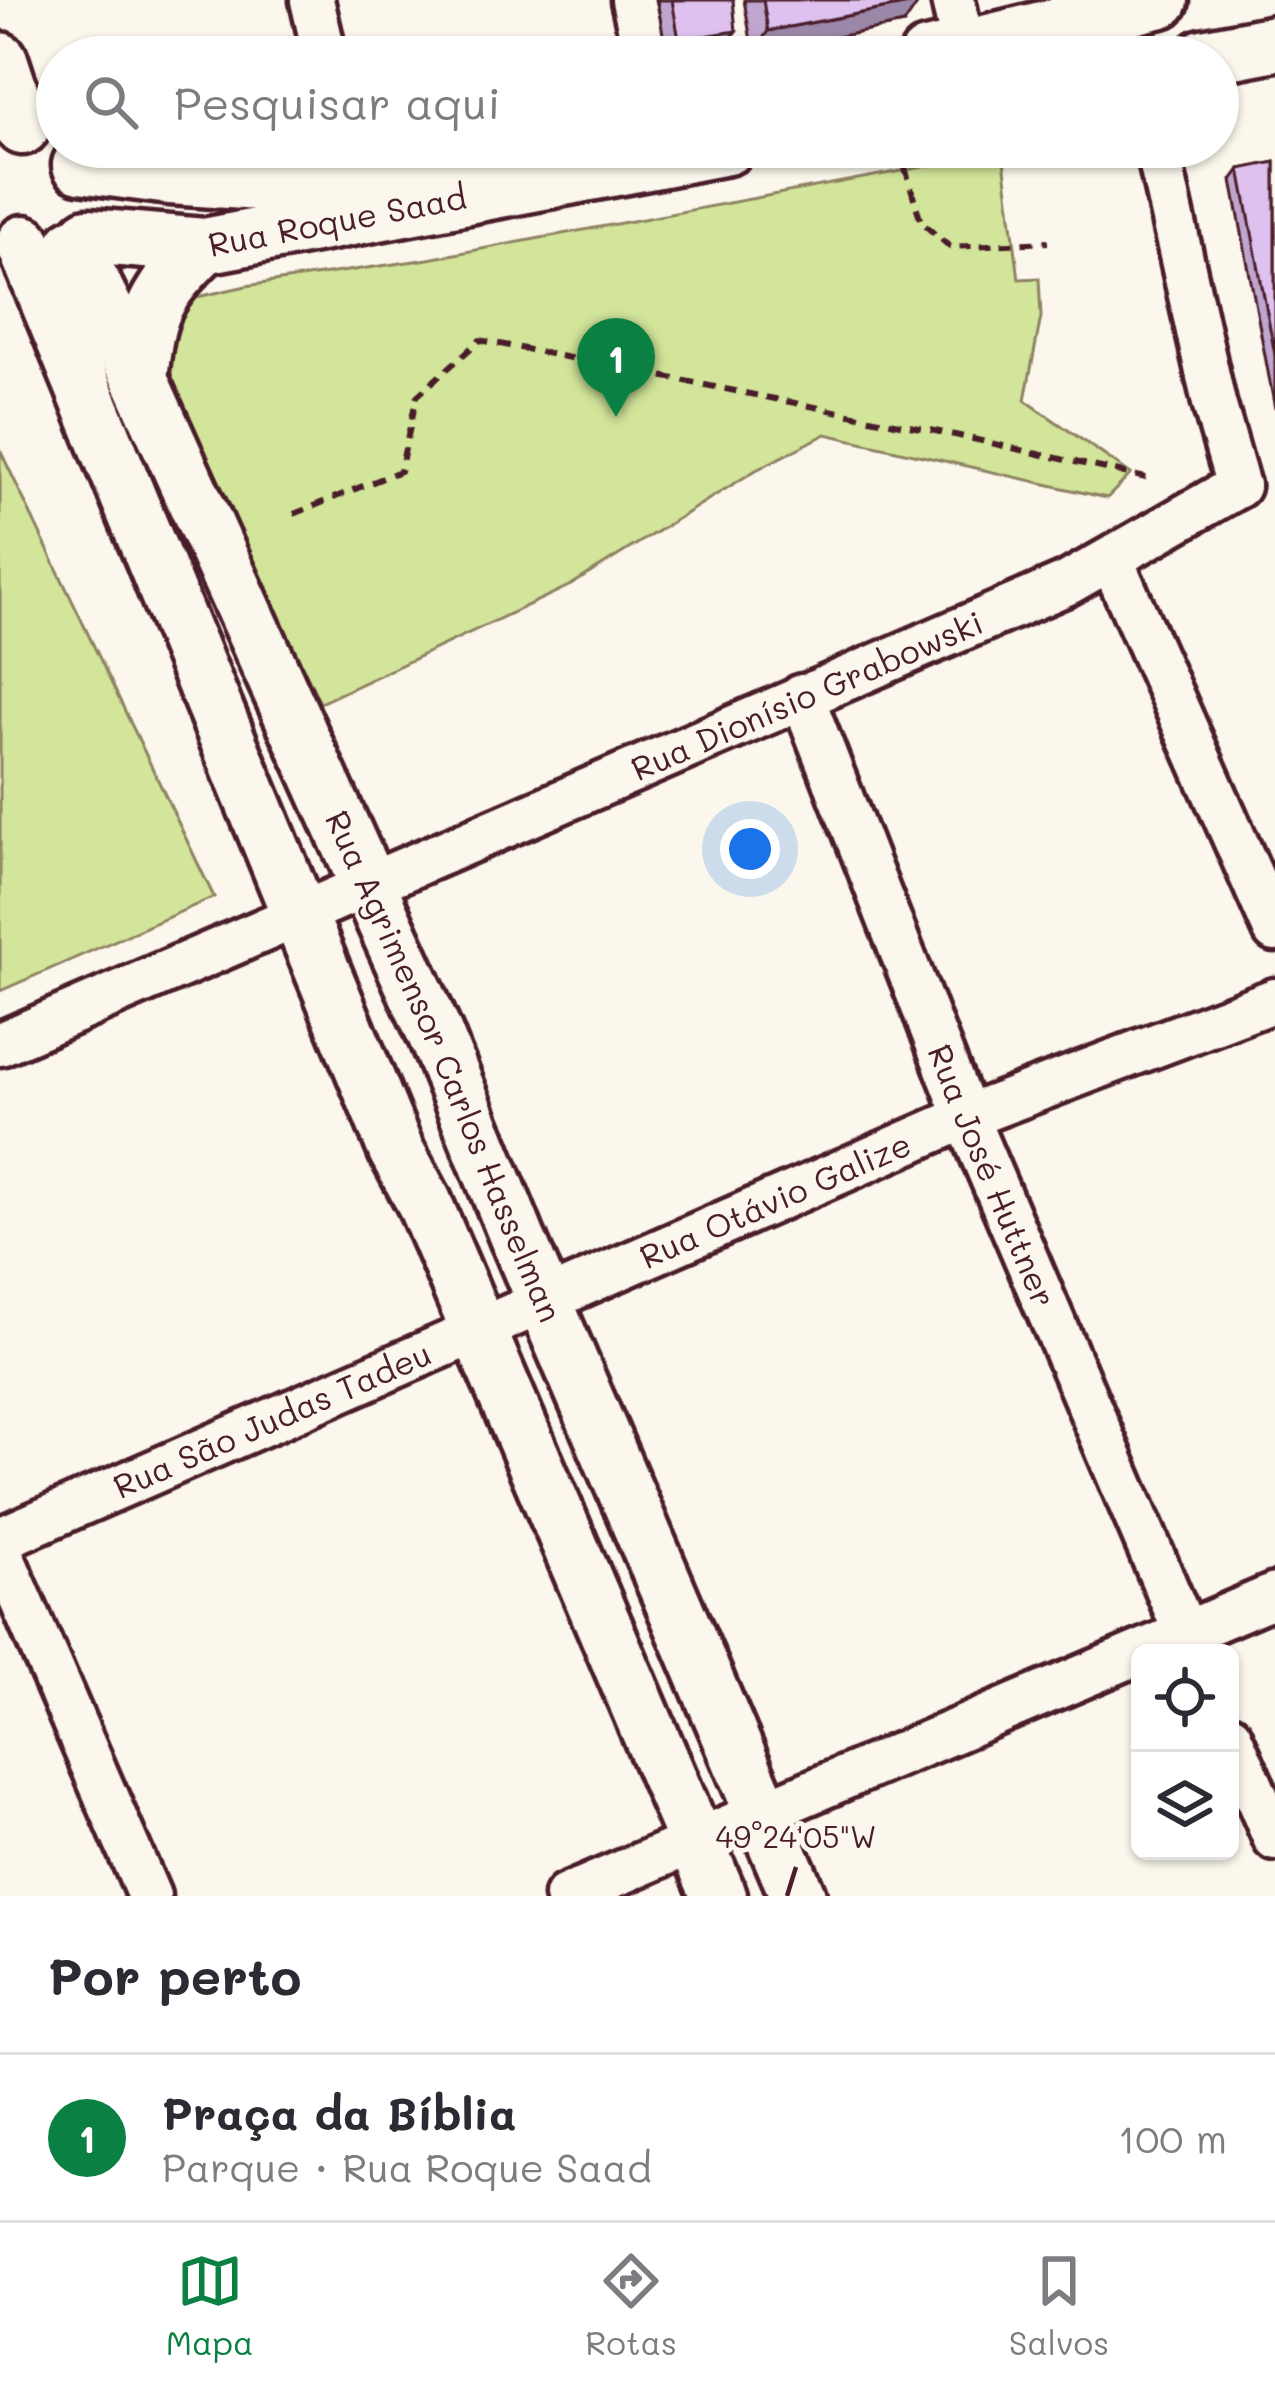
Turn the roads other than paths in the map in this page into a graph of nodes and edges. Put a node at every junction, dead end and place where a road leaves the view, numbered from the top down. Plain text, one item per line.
1 (312, 0) edge
2 (633, 0) edge
3 (1161, 0) edge
4 (320, 36) edge
5 (641, 36) edge
6 (948, 36) edge
7 (1275, 44) edge
8 (1239, 50) edge
9 (0, 60) edge
10 (36, 126) edge
11 (65, 168) edge
12 (138, 168) edge
13 (323, 168) edge
14 (617, 168) edge
15 (1162, 168) edge
16 (46, 237) edge
17 (204, 246) junction
18 (140, 379) junction
19 (1257, 490) edge
20 (1112, 562) junction
21 (802, 696) junction
22 (369, 886) junction
23 (299, 916) junction
24 (1275, 930) edge
25 (1275, 1000) edge
26 (0, 1044) edge
27 (966, 1117) junction
28 (424, 1202) junction
29 (517, 1238) junction
30 (545, 1302) junction
31 (477, 1334) junction
32 (0, 1539) edge
33 (0, 1552) edge
34 (1275, 1595) edge
35 (1190, 1643) edge
36 (1237, 1752) edge
37 (763, 1814) junction
38 (1275, 1838) edge
39 (695, 1842) junction
40 (148, 1896) edge
41 (566, 1896) edge
42 (719, 1896) edge
43 (798, 1896) edge

1 - 4 street
2 - 5 street
3 - 6 main road
7 - 8 main road
9 - 10 main road
11 - 16 main road
12 - 13 main road, Rua Roque Saad
14 - 17 main road, Rua Roque Saad
15 - 19 street
16 - 17 main road, Rua Roque Saad
16 - 18 main road, Rua Agrimensor Carlos Hasselman
16 - 23 main road
17 - 18 main road
18 - 22 main road, Rua Agrimensor Carlos Hasselman
19 - 20 street, Rua Dionísio Grabowski
20 - 21 street, Rua Dionísio Grabowski
20 - 24 street
21 - 22 street, Rua Dionísio Grabowski
21 - 27 street, Rua José Huttner
22 - 23 street, Rua Dionísio Grabowski
22 - 29 main road, Rua Agrimensor Carlos Hasselman
23 - 26 street, Rua Dionísio Grabowski
23 - 28 main road
25 - 27 street, Rua Otávio Galize
27 - 30 street, Rua Otávio Galize
27 - 35 street, Rua José Huttner
28 - 29 main road
28 - 31 main road
29 - 30 main road, Rua Agrimensor Carlos Hasselman
30 - 31 street, Rua São Judas Tadeu
30 - 37 main road, Rua Agrimensor Carlos Hasselman
31 - 32 street, Rua São Judas Tadeu
31 - 39 main road
33 - 40 street
34 - 35 street
35 - 37 street
36 - 38 street
37 - 39 street
37 - 43 main road, Rua Agrimensor Carlos Hasselman
39 - 41 street
39 - 42 main road

